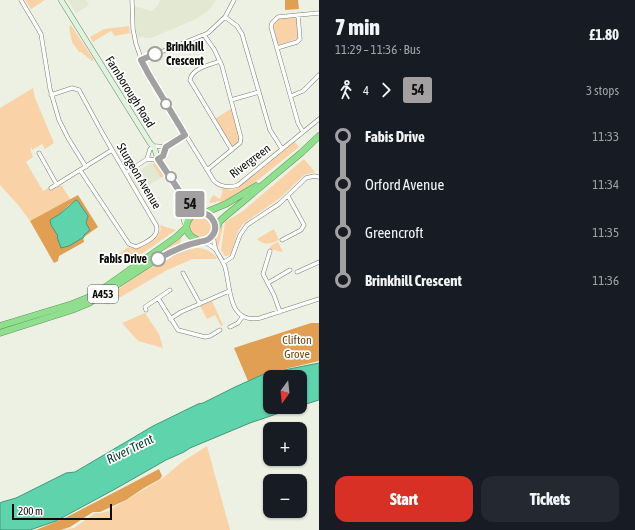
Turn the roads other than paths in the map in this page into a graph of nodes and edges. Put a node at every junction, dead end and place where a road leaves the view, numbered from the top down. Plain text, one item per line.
1 (21, 0) edge
2 (60, 0) edge
3 (132, 0) edge
4 (234, 0) edge
5 (319, 13) edge
6 (298, 15) junction
7 (225, 17) junction
8 (204, 35) junction
9 (277, 48) junction
10 (141, 60) junction
11 (220, 61) junction
12 (319, 75) edge
13 (259, 92) junction
14 (51, 95) junction
15 (291, 96) junction
16 (231, 100) junction
17 (319, 118) edge
18 (303, 132) junction
19 (185, 135) junction
20 (319, 136) edge
21 (154, 147) junction
22 (166, 147) junction
23 (282, 149) junction
24 (112, 150) junction
25 (232, 150) junction
26 (39, 152) dead end
27 (147, 159) junction
28 (158, 159) junction
29 (86, 167) junction
30 (80, 170) junction
31 (207, 170) junction
32 (126, 173) junction
33 (271, 177) junction
34 (319, 177) edge
35 (57, 185) junction
36 (51, 188) dead end
37 (182, 195) junction
38 (288, 196) junction
39 (202, 212) junction
40 (186, 226) junction
41 (214, 233) junction
42 (285, 240) dead end
43 (202, 241) junction
44 (216, 249) junction
45 (270, 251) dead end
46 (319, 262) edge
47 (223, 263) junction
48 (290, 270) dead end
49 (300, 272) dead end
50 (185, 275) dead end
51 (268, 283) junction
52 (170, 290) dead end
53 (229, 291) junction
54 (158, 298) junction
55 (319, 299) edge
56 (200, 304) junction
57 (146, 310) dead end
58 (280, 312) junction
59 (243, 316) junction
60 (170, 319) junction
61 (232, 325) dead end
62 (0, 326) edge
63 (0, 333) edge
64 (218, 333) dead end

1 - 14 street
2 - 21 street, Farnborough Road
3 - 10 street, Rivergreen
4 - 7 street
5 - 6 street
6 - 9 street
6 - 9 street
7 - 8 street
7 - 13 street
8 - 10 street
8 - 11 street
9 - 15 street
10 - 19 street, Rivergreen
11 - 16 street
11 - 25 street
12 - 15 street
13 - 16 street
13 - 23 street
14 - 24 street, Sturgeon Avenue
14 - 29 street
15 - 18 street
16 - 25 street
17 - 18 street, Rivergreen
18 - 23 street, Rivergreen
19 - 22 street
19 - 31 street, Rivergreen
20 - 33 highway
21 - 22 street
21 - 27 street
21 - 28 street, Farnborough Road
22 - 28 street
23 - 31 street, Rivergreen
24 - 29 street
24 - 32 street, Sturgeon Avenue
25 - 31 street
26 - 35 street
27 - 28 street
27 - 32 street
28 - 37 street, Farnborough Road
29 - 30 street
30 - 32 street, Sturgeon Avenue
30 - 35 street
33 - 39 highway
33 - 41 highway
34 - 38 street
35 - 36 street
37 - 39 street, Farnborough Road
37 - 40 street, Farnborough Road
38 - 42 street
38 - 47 street
39 - 40 highway
39 - 41 highway
40 - 43 highway
40 - 62 highway, A453
41 - 43 highway
41 - 44 street
43 - 44 street
43 - 63 highway, A453
44 - 47 street
45 - 51 street
46 - 49 street
47 - 53 street
48 - 51 street
50 - 56 street
51 - 58 street
52 - 54 street
53 - 56 street
53 - 59 street
54 - 57 street
54 - 60 street
55 - 58 street
56 - 60 street
58 - 59 street
59 - 61 street
60 - 64 street

